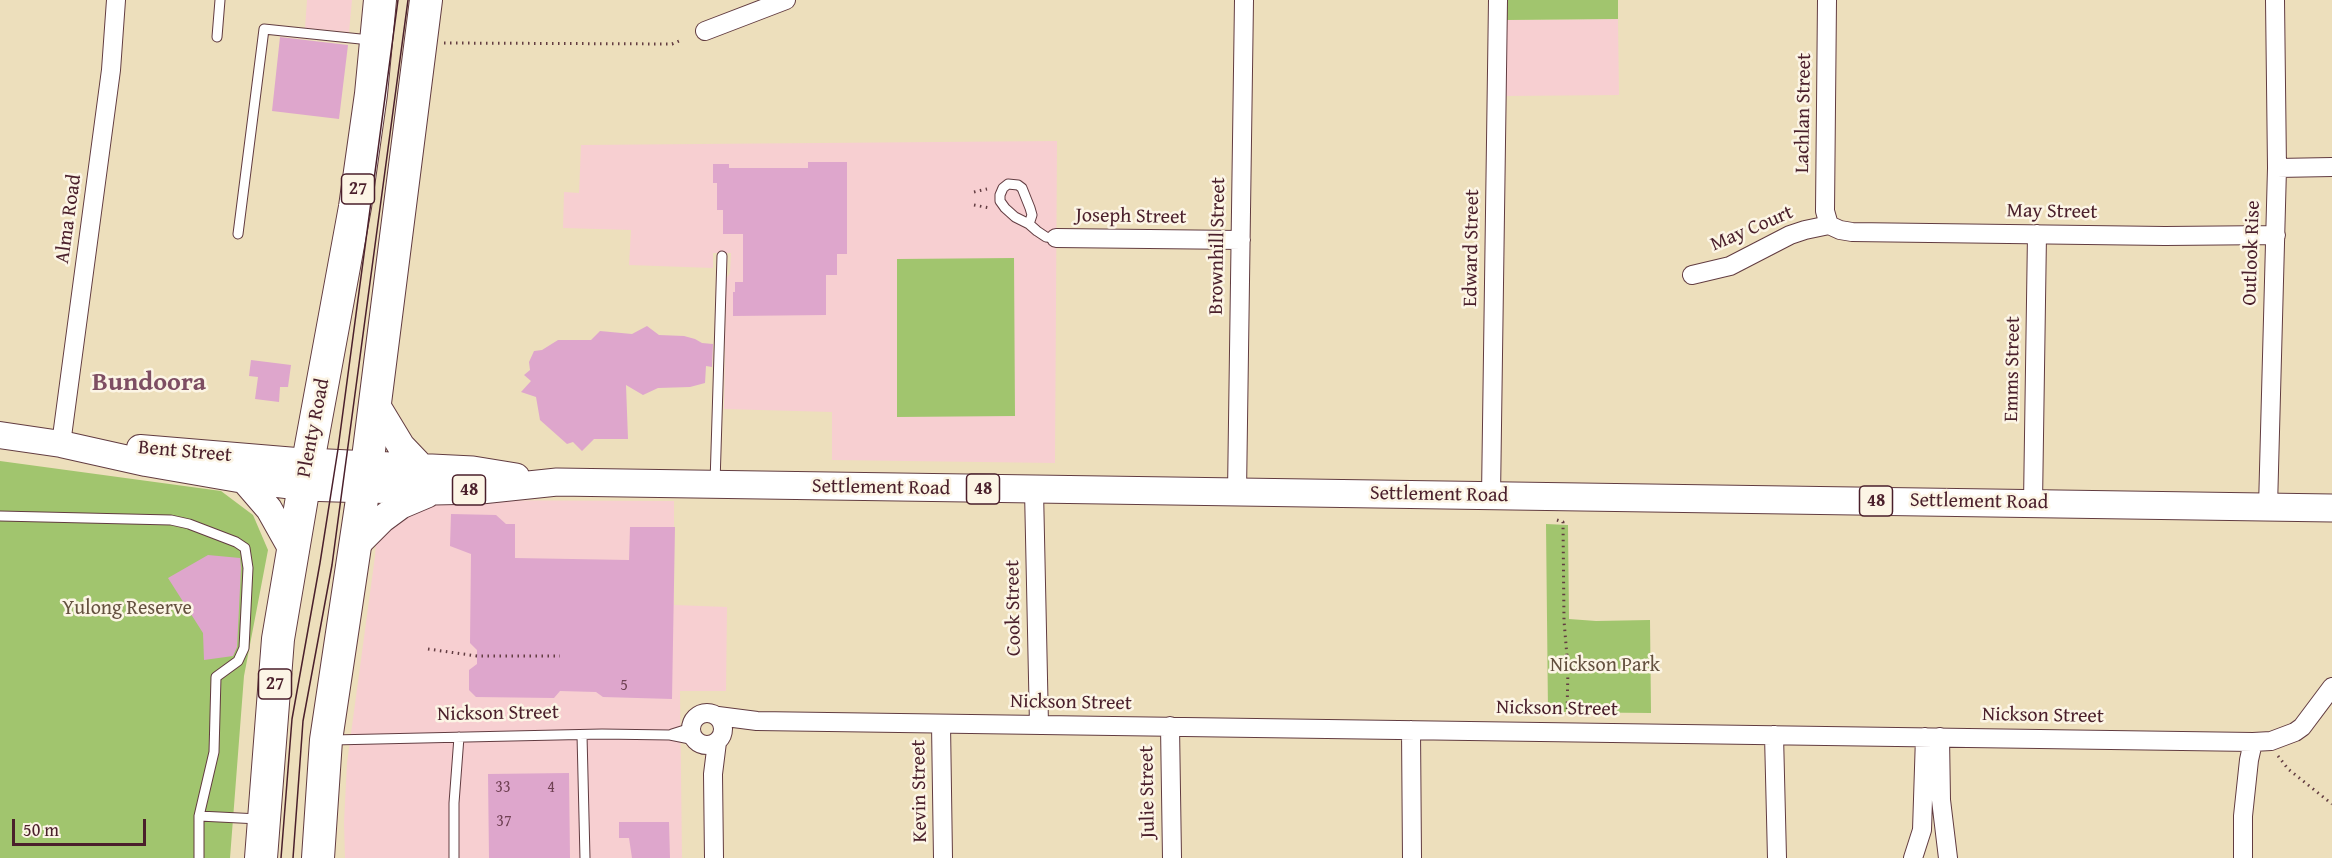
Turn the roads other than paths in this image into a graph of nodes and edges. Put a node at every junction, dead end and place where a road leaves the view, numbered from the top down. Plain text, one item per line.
1 (116, 0) edge
2 (220, 0) edge
3 (380, 0) edge
4 (426, 0) edge
5 (786, 0) edge
6 (1244, 0) edge
7 (1498, 0) edge
8 (1827, 0) edge
9 (2275, 0) edge
10 (705, 31) dead end
11 (217, 37) dead end
12 (376, 41) junction
13 (2332, 167) edge
14 (2277, 168) junction
15 (1029, 224) dead end
16 (1829, 225) junction
17 (238, 234) dead end
18 (2037, 234) junction
19 (2276, 235) junction
20 (1056, 238) joint
21 (1241, 240) junction
22 (722, 256) dead end
23 (1692, 275) dead end
24 (375, 403) junction
25 (0, 435) edge
26 (62, 444) junction
27 (305, 474) junction
28 (365, 477) junction
29 (244, 480) junction
30 (428, 480) junction
31 (715, 485) junction
32 (1034, 490) junction
33 (1237, 492) junction
34 (1491, 496) junction
35 (2033, 503) junction
36 (2268, 507) junction
37 (2332, 508) edge
38 (0, 516) edge
39 (354, 547) junction
40 (292, 550) junction
41 (2332, 687) edge
42 (941, 724) junction
43 (1039, 725) junction
44 (1170, 726) junction
45 (1411, 730) junction
46 (708, 733) junction
47 (582, 735) junction
48 (1774, 735) junction
49 (459, 737) junction
50 (1932, 737) junction
51 (326, 740) junction
52 (2262, 742) junction
53 (199, 816) junction
54 (265, 819) junction
55 (198, 858) edge
56 (261, 858) edge
57 (318, 858) edge
58 (454, 858) edge
59 (585, 858) edge
60 (714, 858) edge
61 (943, 858) edge
62 (1172, 858) edge
63 (1412, 858) edge
64 (1777, 858) edge
65 (1912, 858) edge
66 (1948, 858) edge
67 (2243, 858) edge

1 - 26 street, Alma Road
2 - 11 lane
3 - 12 highway, Plenty Road / 27
4 - 24 highway, 27
5 - 10 street
6 - 21 street, Brownhill Street
7 - 34 street, Edward Street
8 - 16 street, Lachlan Street
9 - 14 street, Outlook Rise
12 - 17 lane
12 - 27 highway, Plenty Road / 27
13 - 14 street
14 - 19 street, Outlook Rise
15 - 20 lane
16 - 18 street, May Street
16 - 23 street, May Court
18 - 19 street, May Street
18 - 35 street, Emms Street
19 - 36 street, Outlook Rise
20 - 21 street, Joseph Street
21 - 33 street, Brownhill Street
22 - 31 lane
24 - 28 highway, 27
24 - 30 main road
25 - 26 main road, Bent Street
26 - 27 main road, Bent Street
26 - 29 main road, Bent Street
27 - 28 main road, Settlement Road
27 - 29 main road, Bent Street
27 - 40 highway, Plenty Road / 27
28 - 30 main road, Settlement Road / 48
28 - 39 highway, 27
29 - 40 main road
30 - 31 main road, Settlement Road / 48
30 - 39 main road
31 - 32 main road, Settlement Road / 48
32 - 33 main road, Settlement Road / 48
32 - 43 street, Cook Street
33 - 34 main road, Settlement Road / 48
34 - 35 main road, Settlement Road / 48
35 - 36 main road, Settlement Road / 48
36 - 37 main road, Settlement Road / 48
38 - 53 lane
39 - 51 highway, 27
40 - 54 highway, Plenty Road / 27
41 - 52 street, Nickson Street
42 - 43 street, Nickson Street
42 - 46 street, Nickson Street
42 - 61 street, Kevin Street
43 - 44 street, Nickson Street
44 - 45 street, Nickson Street
44 - 62 street, Julie Street
45 - 48 street, Nickson Street
45 - 63 street
46 - 47 lane, Nickson Street
46 - 60 street
47 - 49 lane, Nickson Street
47 - 59 lane
48 - 50 street, Nickson Street
48 - 64 street
49 - 51 lane, Nickson Street
49 - 58 lane
50 - 52 street, Nickson Street
50 - 65 street
50 - 66 street
51 - 57 highway, 27
52 - 67 street
53 - 54 lane
53 - 55 lane
54 - 56 highway, Plenty Road / 27

